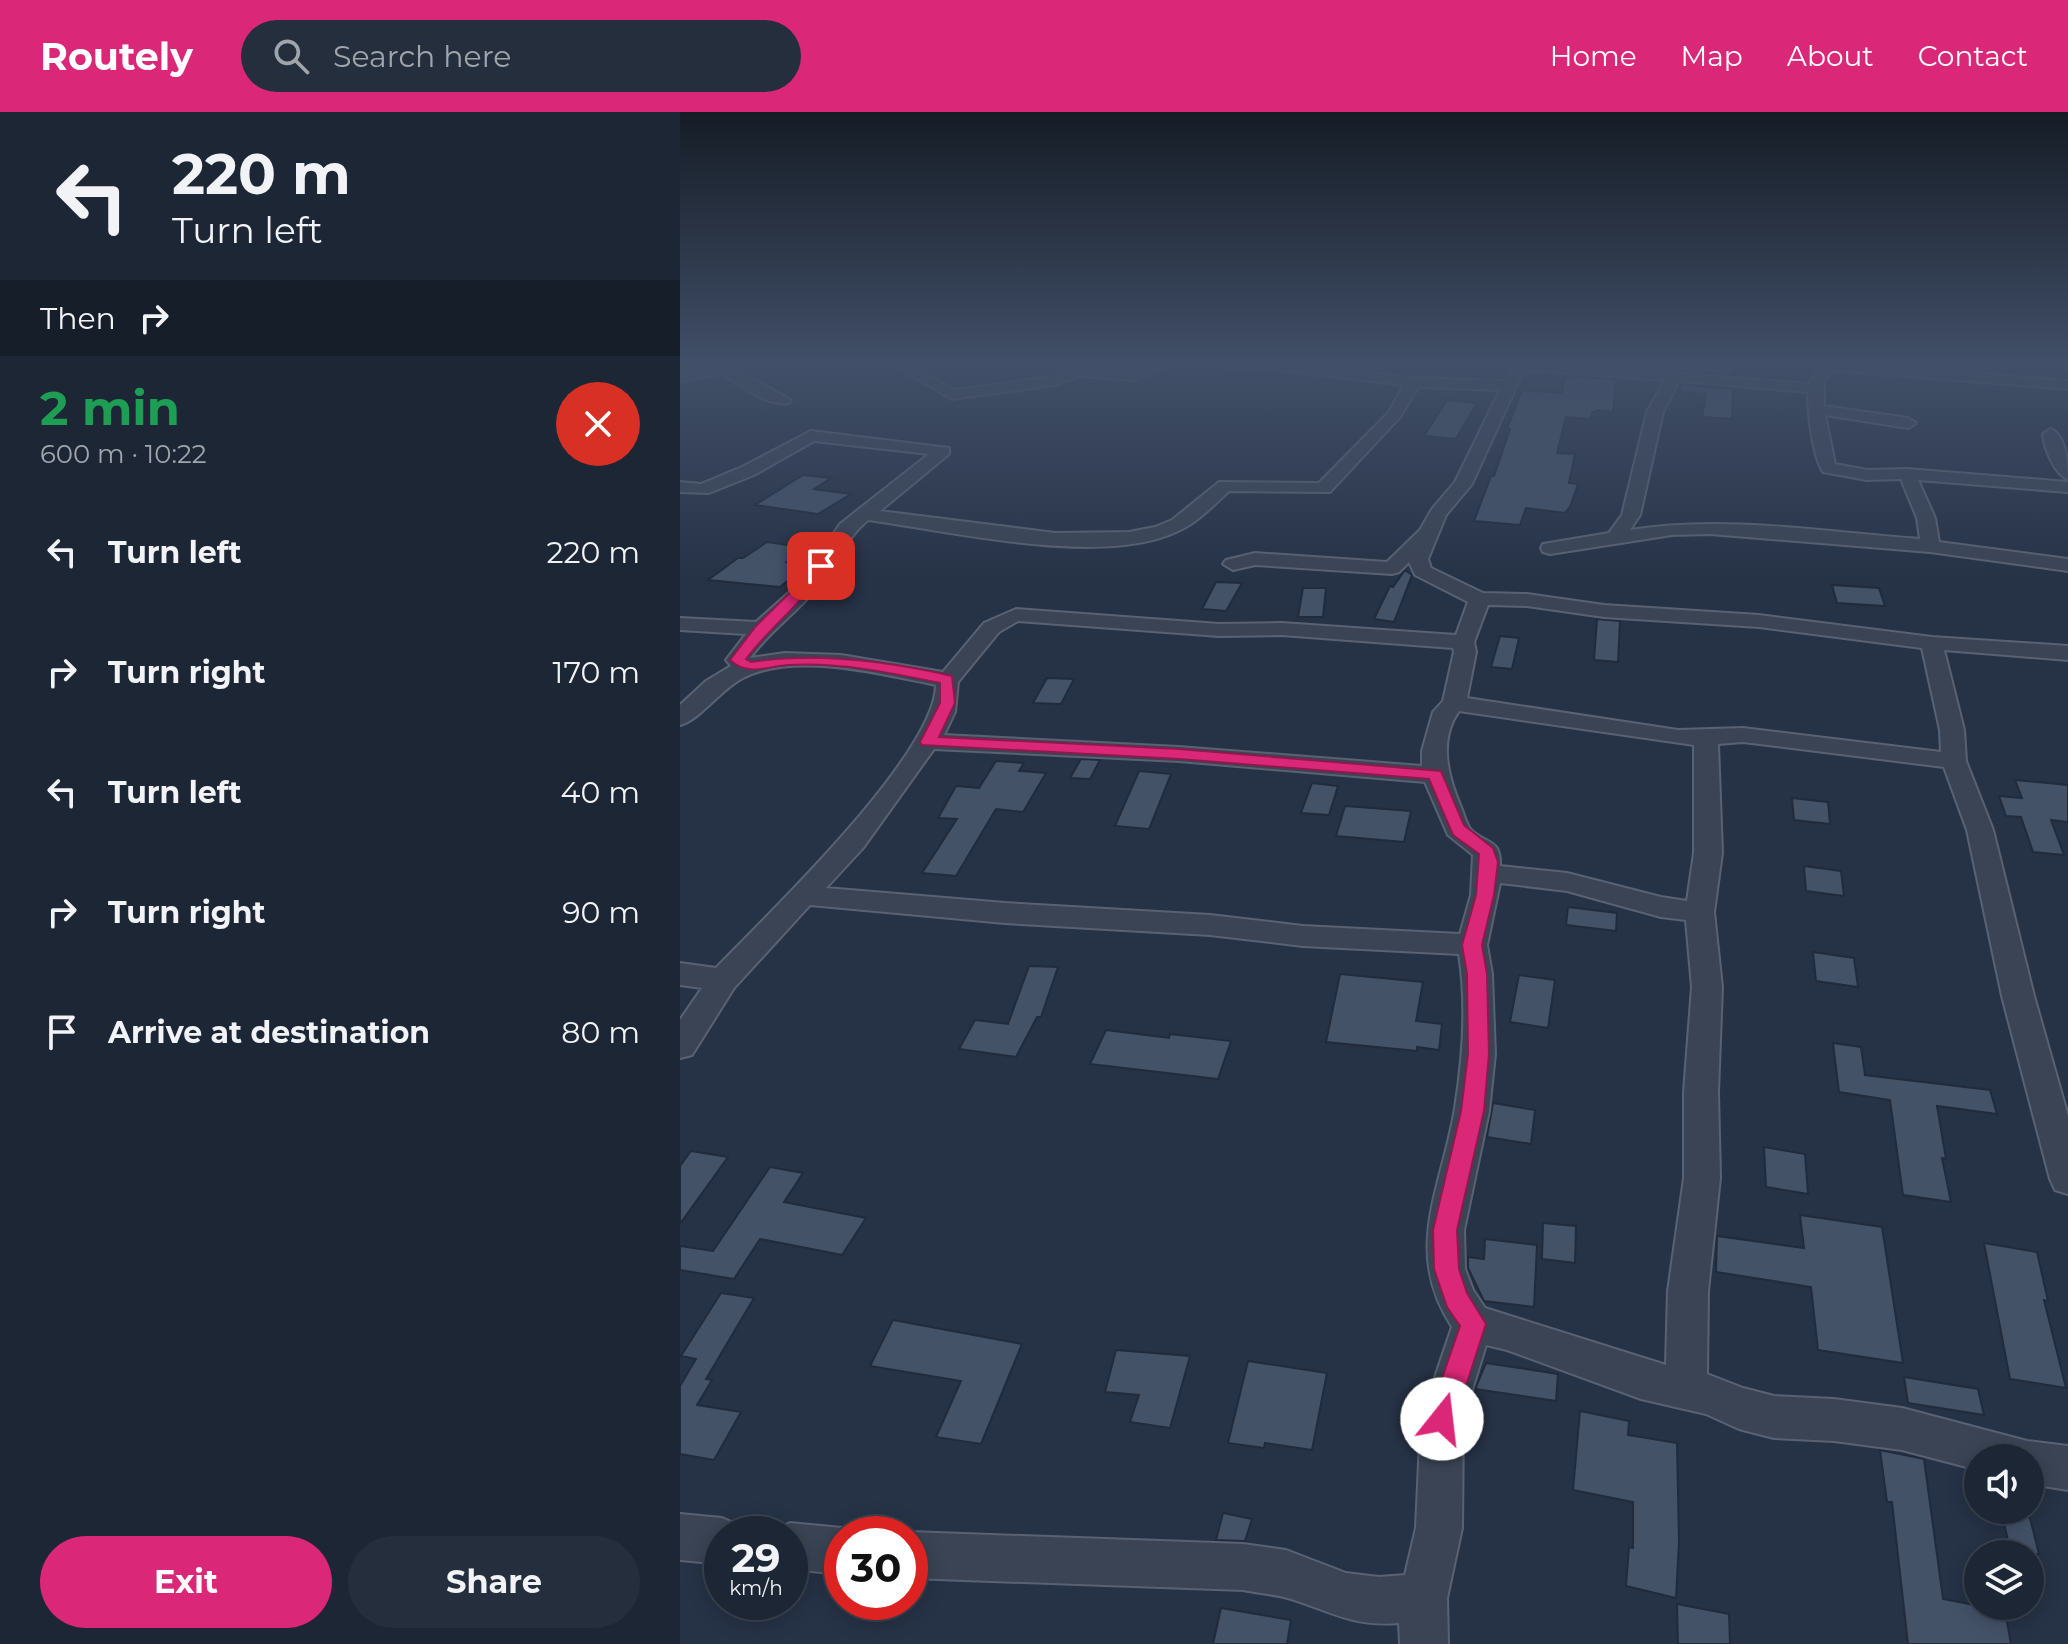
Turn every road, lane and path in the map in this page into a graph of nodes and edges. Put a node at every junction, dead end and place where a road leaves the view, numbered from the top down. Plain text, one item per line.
1 (810, 436) edge
2 (815, 436) edge
3 (1375, 436) edge
4 (1486, 436) edge
5 (1649, 436) edge
6 (1823, 436) edge
7 (2051, 436) edge
8 (1907, 474) junction
9 (2067, 483) edge
10 (680, 487) edge
11 (866, 514) junction
12 (1427, 534) junction
13 (1614, 539) junction
14 (1930, 546) junction
15 (1550, 548) dead end
16 (1233, 564) dead end
17 (2068, 565) edge
18 (1479, 599) junction
19 (680, 624) edge
20 (761, 629) junction
21 (1463, 642) junction
22 (1932, 643) junction
23 (2068, 653) edge
24 (748, 666) junction
25 (947, 680) junction
26 (1454, 703) junction
27 (680, 718) edge
28 (1706, 740) junction
29 (927, 742) junction
30 (1954, 761) junction
31 (1435, 775) junction
32 (1487, 873) junction
33 (804, 895) junction
34 (1700, 912) junction
35 (1472, 945) junction
36 (680, 974) edge
37 (723, 980) junction
38 (680, 1046) edge
39 (2068, 1179) edge
40 (1473, 1324) junction
41 (1686, 1387) junction
42 (1964, 1445) edge
43 (2044, 1464) edge
44 (2068, 1468) edge
45 (680, 1537) edge
46 (704, 1539) edge
47 (928, 1556) edge
48 (1424, 1621) edge

1 - 10 street
2 - 11 street
3 - 11 street
4 - 12 street
5 - 13 street
6 - 8 street
7 - 9 street
8 - 9 street
8 - 14 street
11 - 20 street
12 - 16 street
12 - 18 street
13 - 14 street
13 - 15 street
14 - 17 street
18 - 21 street
18 - 22 street
19 - 20 street
20 - 24 street
21 - 25 street
21 - 26 street
22 - 23 street
22 - 30 street
24 - 25 street
24 - 27 street
25 - 29 street
26 - 28 street
26 - 31 street
28 - 30 street
28 - 34 street
29 - 31 street
29 - 33 street
30 - 39 street
31 - 32 street
32 - 34 street
32 - 35 street
33 - 35 street
33 - 37 street
34 - 41 street
35 - 40 street
36 - 37 street
37 - 38 street
40 - 41 street
40 - 48 street
41 - 42 street
43 - 44 street
45 - 46 street
47 - 48 street

